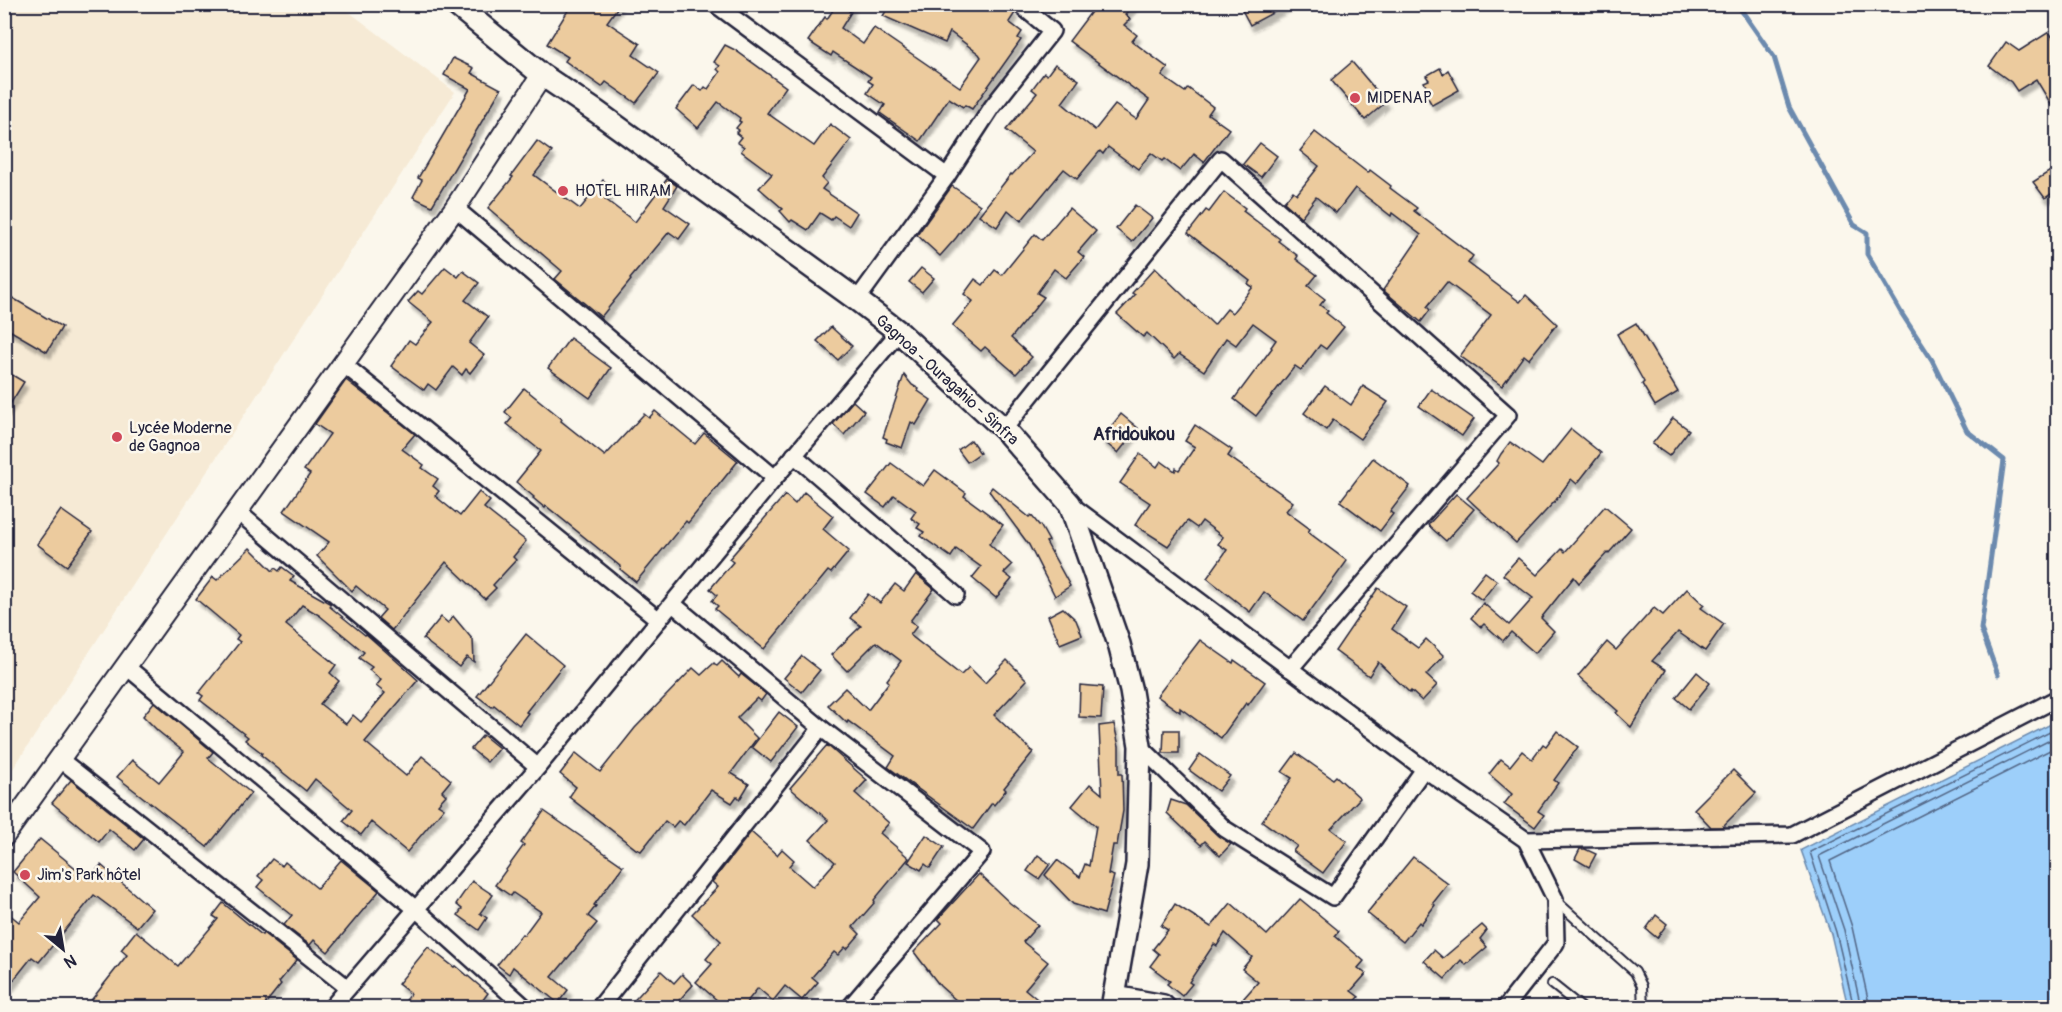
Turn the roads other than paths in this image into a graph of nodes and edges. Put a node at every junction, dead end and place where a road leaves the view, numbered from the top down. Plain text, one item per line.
1 (455, 4) edge
2 (715, 4) edge
3 (1018, 4) edge
4 (542, 75) junction
5 (947, 176) junction
6 (455, 208) junction
7 (857, 300) junction
8 (899, 332) junction
9 (342, 363) junction
10 (1004, 429) junction
11 (794, 455) junction
12 (774, 478) junction
13 (1070, 504) junction
14 (237, 511) junction
15 (956, 595) dead end
16 (673, 604) junction
17 (659, 620) junction
18 (127, 667) junction
19 (1290, 669) junction
20 (2058, 698) edge
21 (821, 728) junction
22 (1140, 746) junction
23 (61, 760) junction
24 (538, 767) junction
25 (1424, 769) junction
26 (4, 836) edge
27 (1526, 840) junction
28 (1555, 899) junction
29 (417, 910) junction
30 (1552, 984) dead end
31 (348, 988) junction
32 (1113, 1001) edge
33 (331, 1008) edge
34 (526, 1008) edge
35 (598, 1008) edge
36 (849, 1008) edge
37 (1169, 1008) edge
38 (1505, 1008) edge
39 (1582, 1008) edge
40 (1643, 1008) edge

1 - 4 main road, Gagnoa - Ouragahio - Sinfra
2 - 5 street
3 - 5 street
4 - 6 street
4 - 7 main road, Gagnoa - Ouragahio - Sinfra
5 - 7 street
6 - 9 street
6 - 12 street
7 - 8 main road, Gagnoa - Ouragahio - Sinfra
8 - 10 main road, Gagnoa - Ouragahio - Sinfra
8 - 11 street
9 - 14 street
9 - 17 street
10 - 13 main road, Gagnoa - Ouragahio - Sinfra
10 - 19 street
11 - 12 street
11 - 15 street
12 - 16 street
13 - 19 street
13 - 22 main road, Gagnoa - Ouragahio - Sinfra
14 - 18 street
14 - 24 street
16 - 17 street
16 - 21 street
17 - 24 street
18 - 23 street
18 - 29 street
19 - 25 street
20 - 27 street
21 - 35 street
21 - 36 street
22 - 25 street
22 - 32 main road, Gagnoa - Ouragahio - Sinfra
23 - 26 street
23 - 31 street
24 - 29 street
25 - 27 street
27 - 28 street
28 - 38 street
28 - 40 lane
29 - 31 street
29 - 34 street
30 - 39 lane
31 - 33 street
32 - 37 street

